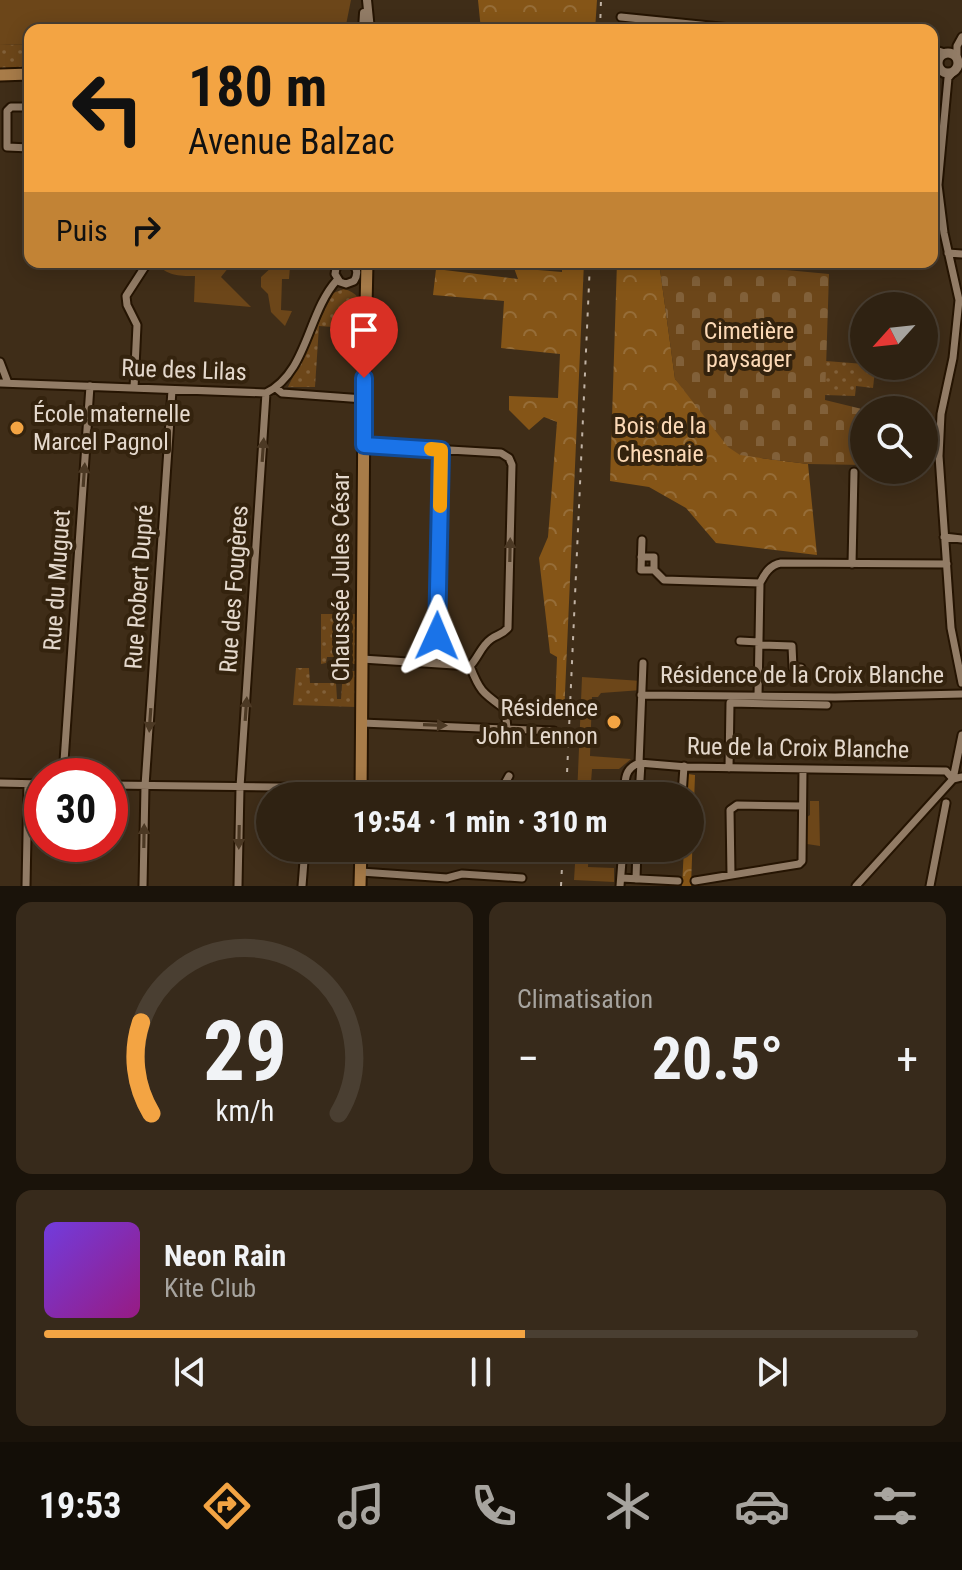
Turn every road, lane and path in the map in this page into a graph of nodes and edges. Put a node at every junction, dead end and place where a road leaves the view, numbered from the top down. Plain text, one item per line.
1 (366, 0) edge
2 (621, 17) dead end
3 (364, 24) edge
4 (369, 24) edge
5 (690, 24) edge
6 (960, 44) edge
7 (946, 63) edge
8 (24, 74) edge
9 (0, 75) edge
10 (22, 107) dead end
11 (3, 108) edge
12 (24, 148) edge
13 (938, 151) edge
14 (938, 200) edge
15 (948, 253) junction
16 (962, 254) edge
17 (144, 268) edge
18 (336, 268) edge
19 (354, 268) edge
20 (367, 268) edge
21 (337, 280) junction
22 (351, 283) junction
23 (366, 293) junction
24 (958, 359) edge
25 (0, 362) edge
26 (4, 383) edge
27 (90, 386) junction
28 (134, 388) junction
29 (276, 388) junction
30 (172, 390) junction
31 (266, 393) junction
32 (364, 399) junction
33 (364, 445) junction
34 (441, 450) junction
35 (854, 484) edge
36 (944, 537) junction
37 (962, 539) edge
38 (642, 540) dead end
39 (641, 557) junction
40 (852, 564) junction
41 (947, 564) junction
42 (654, 570) junction
43 (760, 583) junction
44 (740, 641) dead end
45 (759, 644) junction
46 (362, 659) junction
47 (436, 663) junction
48 (643, 663) dead end
49 (470, 666) junction
50 (801, 668) dead end
51 (962, 683) edge
52 (962, 694) edge
53 (641, 695) junction
54 (758, 696) junction
55 (827, 705) dead end
56 (362, 723) junction
57 (507, 728) junction
58 (554, 731) dead end
59 (962, 735) edge
60 (64, 758) edge
61 (640, 763) junction
62 (684, 766) junction
63 (729, 768) junction
64 (803, 769) junction
65 (509, 776) dead end
66 (962, 777) edge
67 (953, 779) junction
68 (361, 782) edge
69 (506, 782) edge
70 (626, 782) edge
71 (640, 782) edge
72 (683, 782) edge
73 (0, 783) edge
74 (24, 784) edge
75 (128, 786) edge
76 (145, 786) junction
77 (240, 787) junction
78 (256, 788) edge
79 (946, 803) dead end
80 (802, 806) junction
81 (26, 862) edge
82 (304, 862) edge
83 (361, 862) edge
84 (622, 862) edge
85 (637, 862) edge
86 (361, 872) junction
87 (731, 875) junction
88 (522, 878) dead end
89 (636, 879) junction
90 (678, 881) dead end
91 (695, 881) dead end
92 (621, 882) edge
93 (26, 886) edge
94 (143, 886) edge
95 (238, 886) edge
96 (302, 886) edge
97 (360, 886) edge
98 (856, 886) edge
99 (930, 886) edge

1 - 3 street
1 - 4 street
2 - 5 street
6 - 7 street
7 - 13 street
8 - 9 main road
10 - 11 street
11 - 12 street
14 - 15 street
15 - 16 street
15 - 24 street
17 - 28 street
18 - 21 street
19 - 22 street
20 - 23 main road, Chaussée Jules César
21 - 22 street
21 - 29 street
22 - 23 street
23 - 32 main road, Chaussée Jules César
24 - 36 street
25 - 26 street
26 - 27 street, Rue des Lilas
27 - 28 street, Rue des Lilas
60 -> 27 street, Rue du Muguet
28 - 30 street, Rue des Lilas
29 - 31 street, Rue des Lilas
29 - 32 street, Rue des Lilas
30 - 31 street, Rue des Lilas
30 -> 76 street, Rue Robert Dupré
77 -> 31 street, Rue des Fougères
32 - 33 main road, Chaussée Jules César
33 - 34 street
33 - 46 main road, Chaussée Jules César
34 - 47 street
49 -> 34 street
35 - 40 street
36 - 37 street
36 - 41 street
38 - 39 street
39 - 42 street
39 - 42 street
40 - 41 street
40 - 43 street
41 - 51 street
42 - 43 street
43 - 45 street
44 - 45 street
45 - 50 street
45 - 54 street
46 - 47 street
46 - 56 main road, Chaussée Jules César
47 - 49 street
48 - 53 street
49 - 57 street
52 - 54 street, Résidence de la Croix Blanche
53 - 54 street, Résidence de la Croix Blanche
53 - 61 street
55 - 63 street
56 -> 57 street
56 - 68 main road, Chaussée Jules César
57 - 58 street
59 - 67 street
61 - 62 street, Rue de la Croix Blanche
61 - 70 street
61 - 71 street
62 - 63 street, Rue de la Croix Blanche
62 - 72 street
63 - 64 street, Rue de la Croix Blanche
64 - 67 street, Rue de la Croix Blanche
64 - 80 street
65 - 69 street
66 - 67 street
67 - 98 street
73 - 74 street
75 - 76 street
76 - 77 street
94 -> 76 street, Rue Robert Dupré
77 - 78 street
77 -> 95 street, Rue des Fougères
79 - 99 street
80 - 87 street
80 - 87 street
81 - 93 street
82 - 96 street
83 - 86 main road
84 - 92 street
85 - 89 street
86 - 88 street
86 - 97 main road
87 - 91 street
89 - 90 street
89 - 92 street

